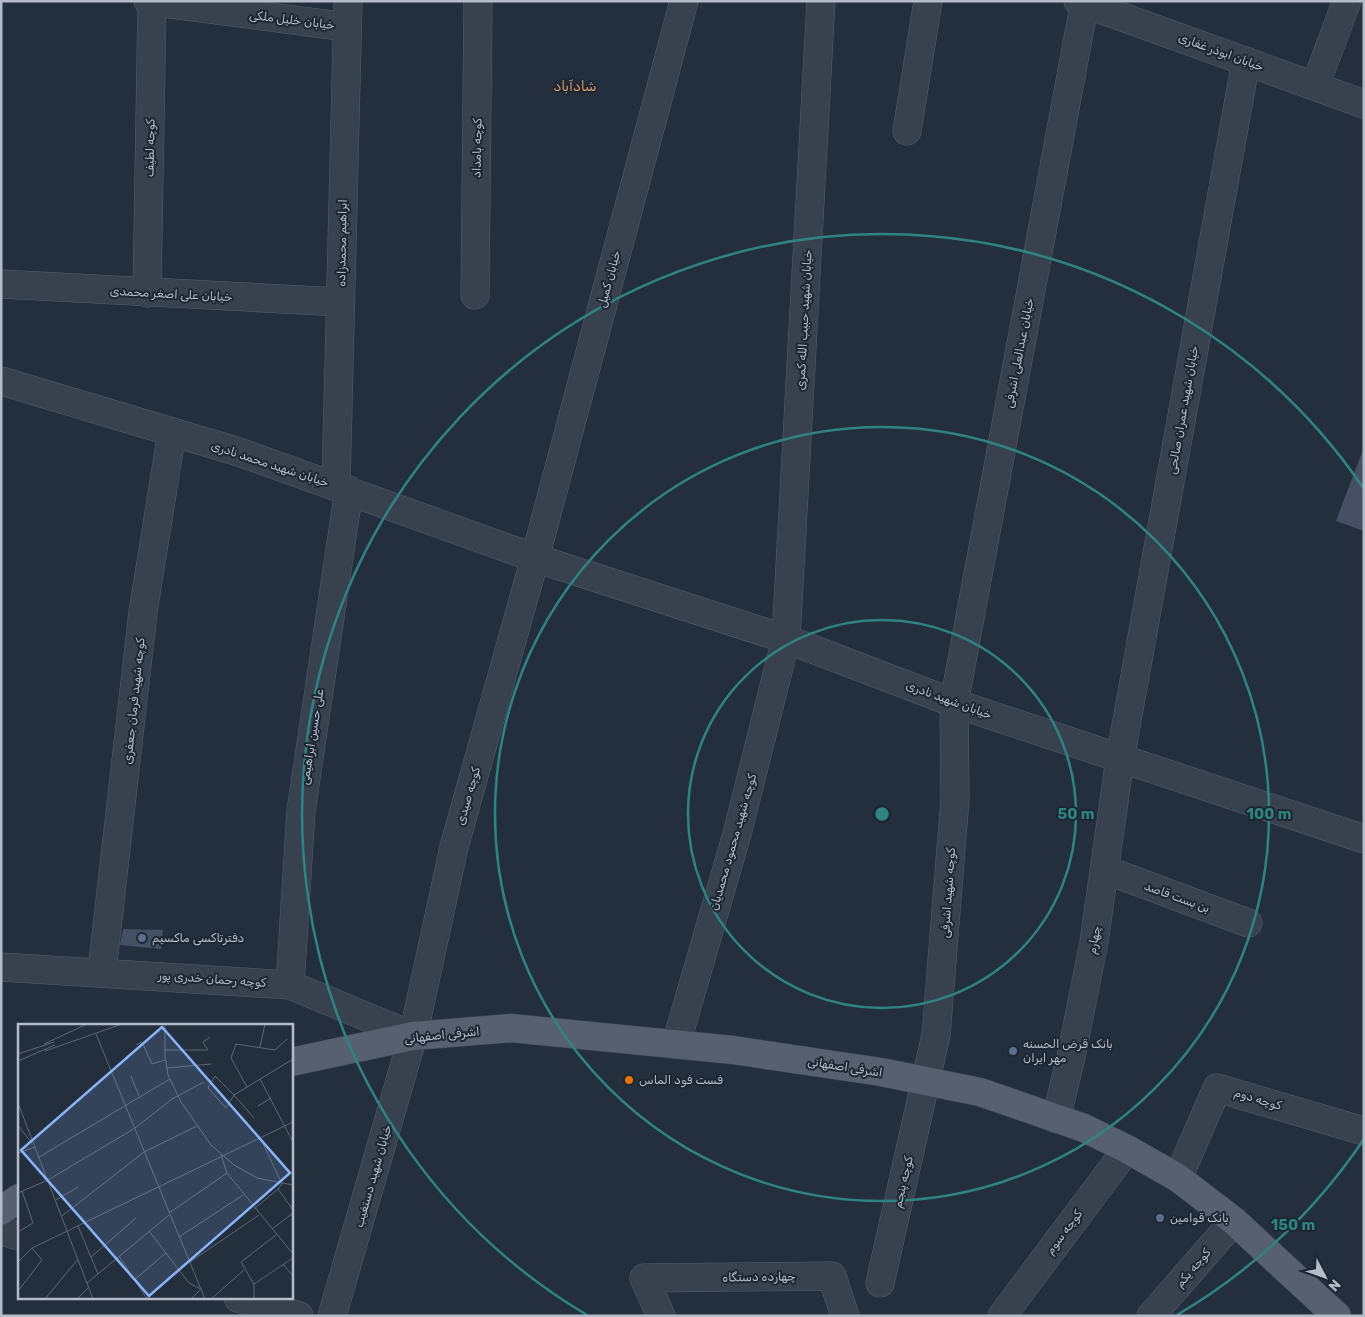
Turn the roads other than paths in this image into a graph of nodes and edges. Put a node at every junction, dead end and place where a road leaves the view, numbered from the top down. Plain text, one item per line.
1 (148, 1) edge
2 (478, 1) edge
3 (684, 1) edge
4 (822, 1) edge
5 (928, 1) edge
6 (1347, 1) edge
7 (152, 2) edge
8 (1082, 2) edge
9 (347, 14) edge
10 (1246, 61) junction
11 (1315, 86) junction
12 (1364, 88) edge
13 (1364, 104) edge
14 (906, 131) dead end
15 (1, 284) edge
16 (147, 293) junction
17 (475, 295) dead end
18 (340, 302) junction
19 (1, 381) edge
20 (172, 432) junction
21 (342, 488) junction
22 (534, 558) junction
23 (786, 639) junction
24 (954, 703) junction
25 (1120, 759) junction
26 (1364, 839) edge
27 (1106, 870) junction
28 (1248, 923) dead end
29 (1, 966) edge
30 (102, 971) junction
31 (290, 985) junction
32 (413, 1036) junction
33 (676, 1044) junction
34 (292, 1062) edge
35 (927, 1082) junction
36 (1056, 1119) junction
37 (1364, 1131) edge
38 (1127, 1149) junction
39 (1178, 1178) junction
40 (18, 1199) edge
41 (1, 1211) edge
42 (1234, 1221) junction
43 (1, 1231) edge
44 (18, 1236) edge
45 (880, 1283) dead end
46 (245, 1300) edge
47 (1338, 1315) edge
48 (299, 1316) edge
49 (332, 1316) edge
50 (661, 1316) edge
51 (845, 1316) edge
52 (1002, 1316) edge
53 (1151, 1316) edge

1 - 7 street, خیابان خلیل ملکی
2 - 17 street, کوچه بامداد
3 - 22 street, خیابان کمیل
4 - 23 street, خیابان شهید حبیب الله کمری
5 - 14 street
6 - 11 street
7 - 9 street, خیابان خلیل ملکی
7 - 16 street, کوچه لطیف
8 - 10 street, خیابان ابوذر غفاری
8 - 24 street, خیابان عبدالعلی اشرفی
9 - 18 street, ابراهیم محمدزاده
10 - 11 street, خیابان ابوذر غفاری
10 - 25 street, خیابان شهید عمران صالحی
11 - 12 street
11 - 13 street, خیابان ابوذر غفاری
15 - 16 street, خیابان علی اصغر محمدی
16 - 18 street, خیابان علی اصغر محمدی
18 - 21 street, ابراهیم محمدزاده
19 - 20 street, خیابان شهید محمد نادری
20 - 21 street, خیابان شهید محمد نادری
20 - 30 street, کوچه شهید فرمان جعفری
21 - 22 street, خیابان شهید محمد نادری
21 - 31 street, علی حسین ابراهیمی
22 - 23 street, خیابان شهید نادری
22 - 32 street, کوچه صیدی
23 - 24 street, خیابان شهید نادری
23 - 33 street, کوچه شهید محمود محمدیان
24 - 25 street, خیابان شهید نادری
24 - 35 street, کوچه شهید اشرفی
25 - 26 street, خیابان شهید نادری
25 - 27 street, چهارم
27 - 28 street, بن بست قاصد
27 - 36 street, چهارم
29 - 30 street, کوچه رحمان خدری پور
30 - 31 street, کوچه رحمان خدری پور
31 - 32 street, کوچه رحمان خدری پور
32 - 33 main road, اشرفی اصفهانی
32 - 34 main road, اشرفی اصفهانی
32 - 49 street, خیابان شهید دستغیب
33 - 35 main road, اشرفی اصفهانی
35 - 36 main road, اشرفی اصفهانی
35 - 45 street, کوچه پنجم
36 - 38 main road, اشرفی اصفهانی
37 - 39 street, کوچه دوم
38 - 39 main road, اشرفی اصفهانی
38 - 52 street, کوچه سوم
39 - 42 main road, اشرفی اصفهانی
40 - 41 main road
42 - 47 main road, اشرفی اصفهانی
42 - 53 street, کوچه یکم
43 - 44 street
46 - 48 street
50 - 51 street, چهارده دستگاه

